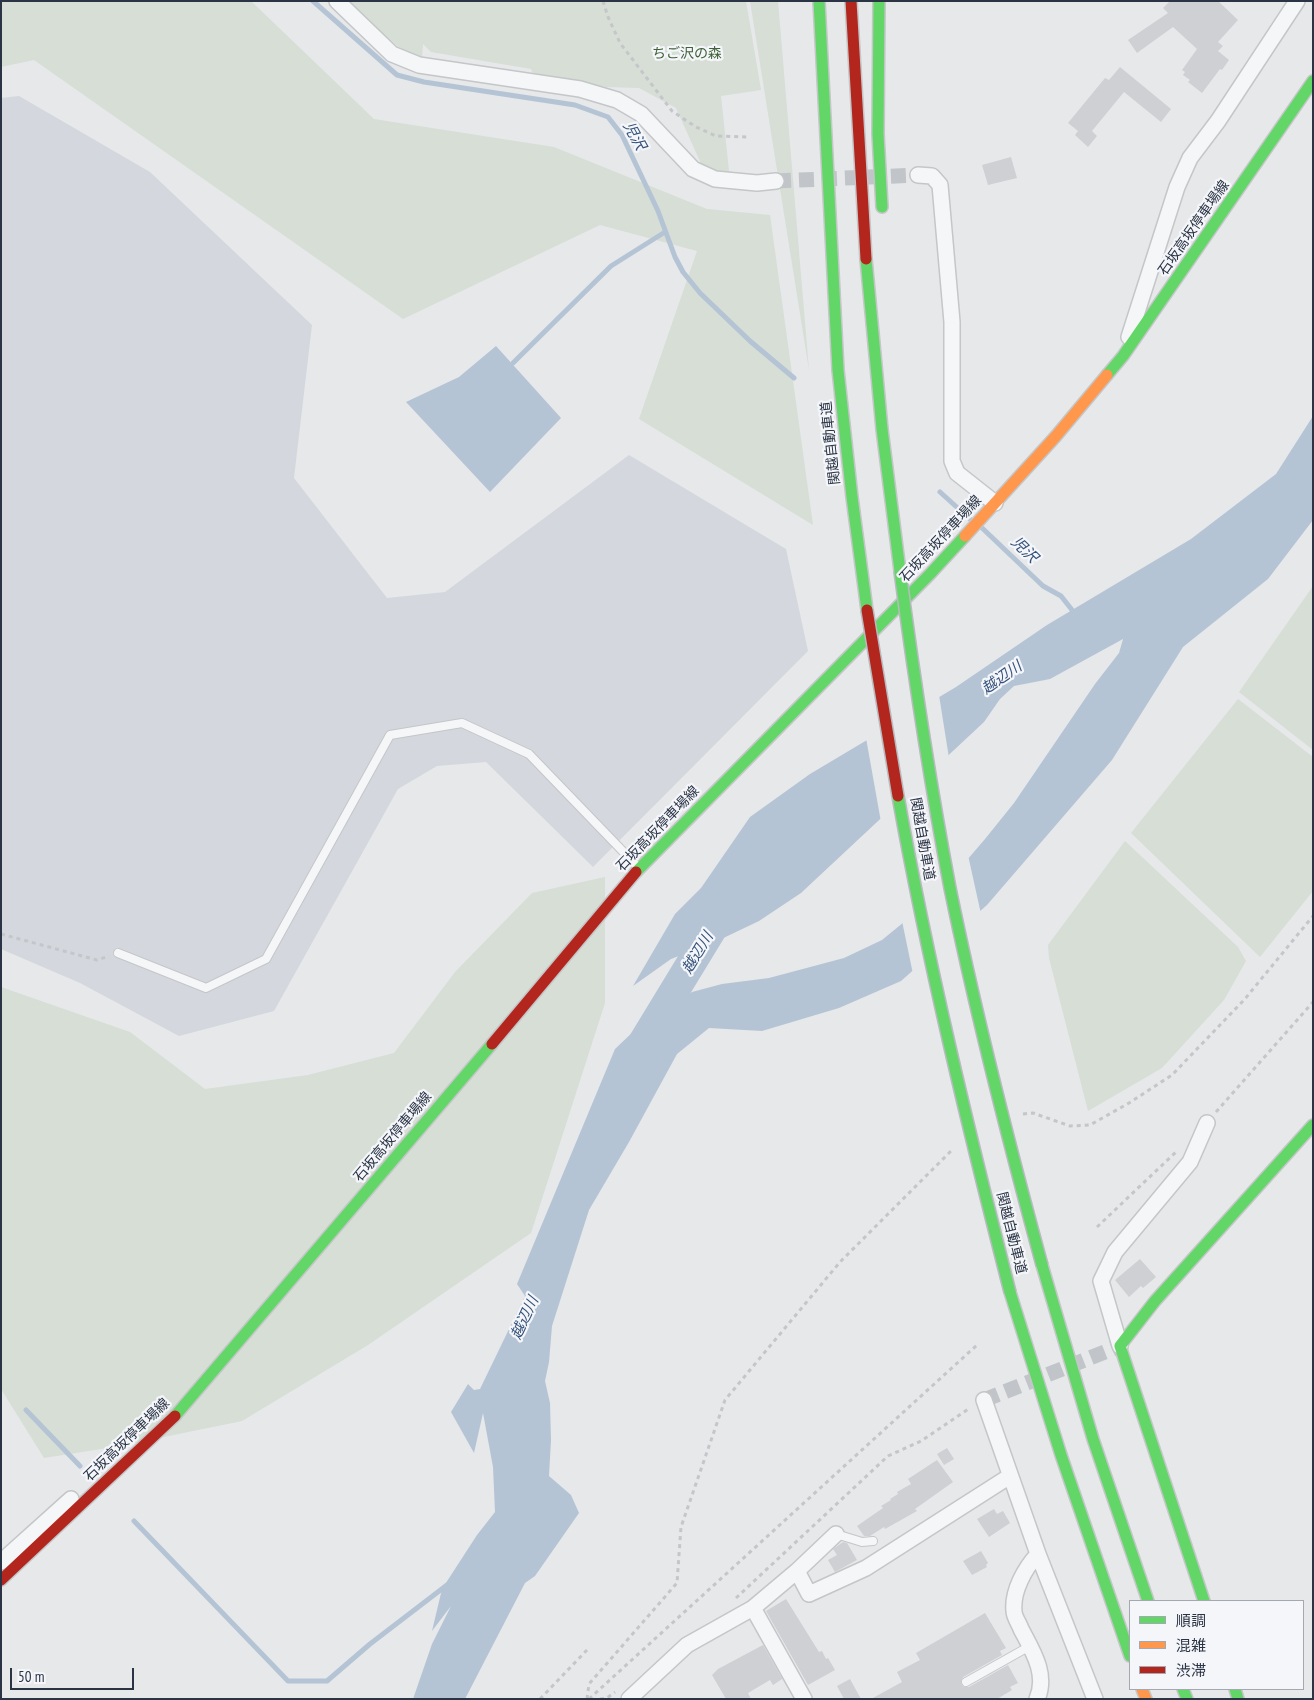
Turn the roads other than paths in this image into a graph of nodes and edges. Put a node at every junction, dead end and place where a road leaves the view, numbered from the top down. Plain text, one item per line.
1 (337, 1) edge
2 (819, 1) edge
3 (851, 1) edge
4 (878, 1) edge
5 (1297, 1) edge
6 (1313, 81) edge
7 (815, 137) dead end
8 (918, 175) tunnel mouth
9 (776, 181) tunnel mouth
10 (882, 218) dead end
11 (1123, 356) junction
12 (838, 370) junction
13 (896, 452) dead end
14 (990, 508) junction
15 (894, 532) junction
16 (639, 868) junction
17 (118, 953) road end
18 (1207, 1123) dead end
19 (1313, 1124) edge
20 (1120, 1346) junction
21 (984, 1400) road end
22 (120, 1468) junction
23 (1010, 1476) junction
24 (836, 1534) joint
25 (873, 1541) dead end
26 (1038, 1554) junction
27 (1, 1562) edge
28 (797, 1570) junction
29 (1, 1580) edge
30 (1148, 1600) edge
31 (1204, 1600) edge
32 (753, 1608) junction
33 (1030, 1646) junction
34 (1129, 1653) edge
35 (966, 1682) dead end
36 (626, 1693) edge
37 (804, 1699) edge
38 (1038, 1699) edge
39 (1095, 1699) edge

1 - 9 street
2 - 12 main road, 関越自動車道
3 - 15 main road, 関越自動車道
4 - 10 main road
5 - 11 street
6 - 11 main road, 石坂高坂停車場線
7 - 12 main road
8 - 14 street
11 - 14 main road, 石坂高坂停車場線
12 - 34 main road, 関越自動車道, bridge
13 - 15 main road
14 - 16 main road, 石坂高坂停車場線
15 - 30 main road, 関越自動車道, bridge
16 - 17 lane
16 - 22 main road, 石坂高坂停車場線
18 - 20 street
19 - 20 main road
20 - 31 main road
21 - 23 street
22 - 27 street
22 - 29 main road, 石坂高坂停車場線
23 - 26 street
23 - 28 street
24 - 25 lane
24 - 28 street
26 - 33 street
26 - 39 street
28 - 32 street
32 - 36 street
32 - 37 street
33 - 35 lane
33 - 38 street

